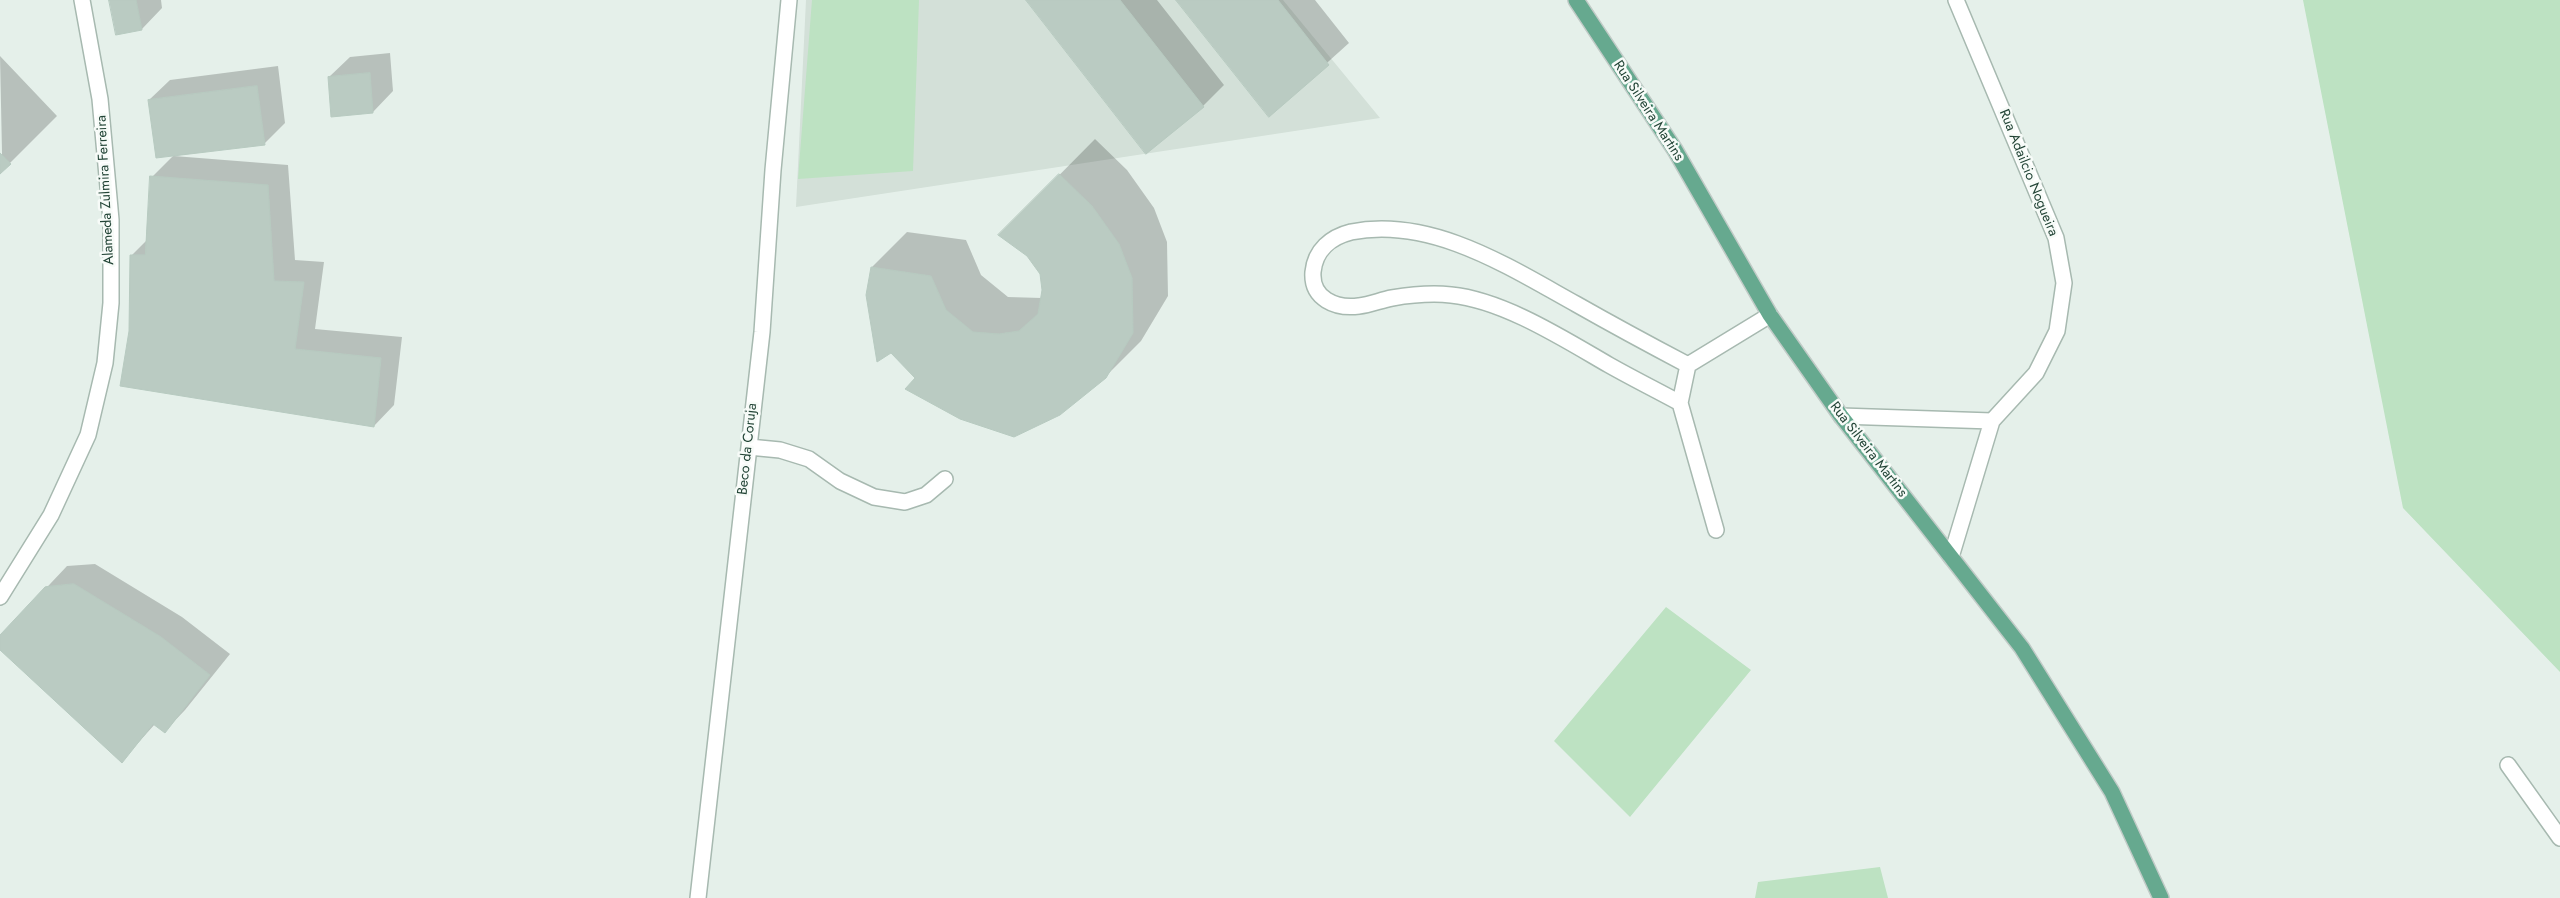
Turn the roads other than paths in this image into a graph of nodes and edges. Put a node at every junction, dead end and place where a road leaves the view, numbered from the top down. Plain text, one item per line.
1 (82, 0) edge
2 (789, 0) edge
3 (1576, 0) edge
4 (1956, 0) edge
5 (1770, 315) junction
6 (1688, 365) junction
7 (1680, 403) junction
8 (1841, 416) junction
9 (1992, 421) junction
10 (749, 447) junction
11 (945, 479) dead end
12 (1716, 530) dead end
13 (1951, 557) junction
14 (0, 597) edge
15 (2508, 765) dead end
16 (2560, 838) edge
17 (698, 898) edge
18 (2161, 898) edge

1 - 14 street, Alameda Zulmira Ferreira
2 - 10 street, Beco da Coruja
3 - 5 main road, Rua Silveira Martins
4 - 9 street, Rua Adailcio Nogueira
5 - 6 street
5 - 8 main road, Rua Silveira Martins
6 - 7 street
6 - 7 street
7 - 12 street
8 - 9 street
8 - 13 main road, Rua Silveira Martins
9 - 13 street, Rua Adailcio Nogueira
10 - 11 street
10 - 17 street, Beco da Coruja
13 - 18 main road, Rua Silveira Martins
15 - 16 street

